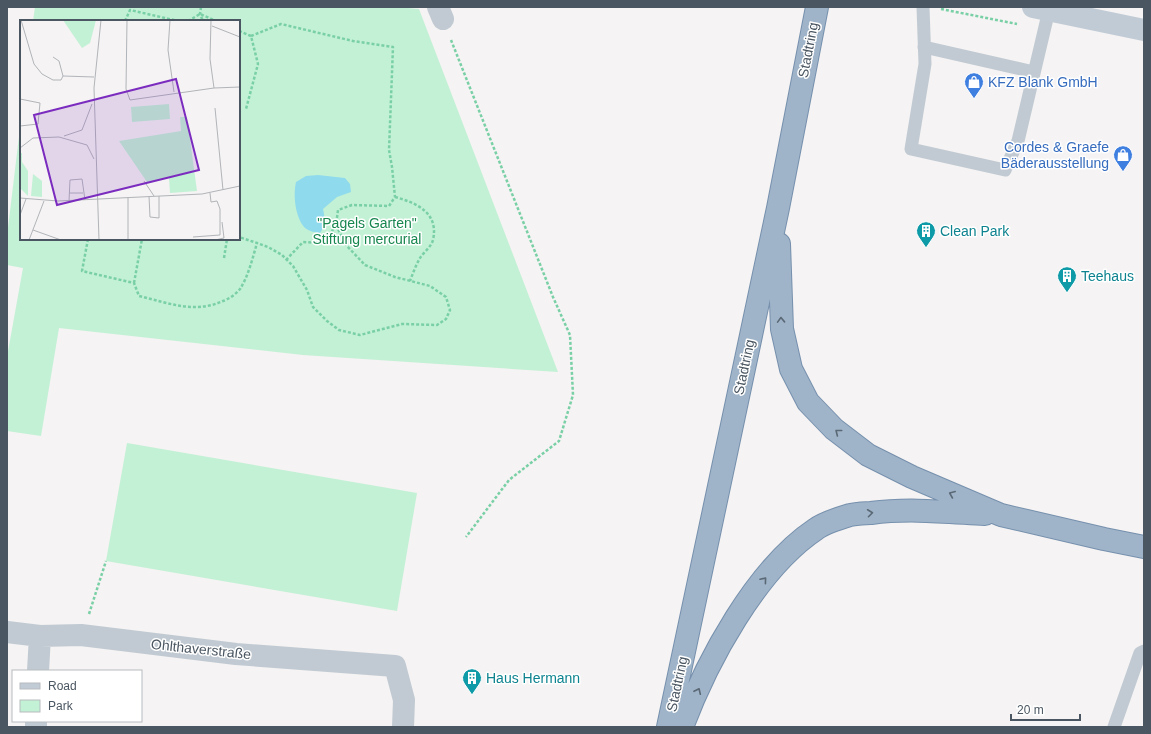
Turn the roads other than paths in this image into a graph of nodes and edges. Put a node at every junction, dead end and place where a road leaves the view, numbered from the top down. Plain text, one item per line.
1 (923, 7) edge
2 (1041, 9) edge
3 (815, 14) edge
4 (1144, 30) edge
5 (924, 46) junction
6 (1034, 72) junction
7 (778, 208) junction
8 (1000, 515) junction
9 (1144, 547) edge
10 (7, 632) edge
11 (40, 636) junction
12 (1144, 651) edge
13 (38, 670) edge
14 (403, 727) edge
15 (668, 727) edge
16 (682, 727) edge
17 (1114, 727) edge

1 - 5 lane
2 - 4 main road
2 - 6 lane
3 - 7 highway, Stadtring
5 - 6 lane
5 - 6 lane
8 -> 7 highway
7 - 15 highway, Stadtring
8 - 9 highway
16 -> 8 highway
10 - 11 street, Ohlthaverstraße
11 - 13 street
11 - 14 street, Ohlthaverstraße
12 - 17 lane

